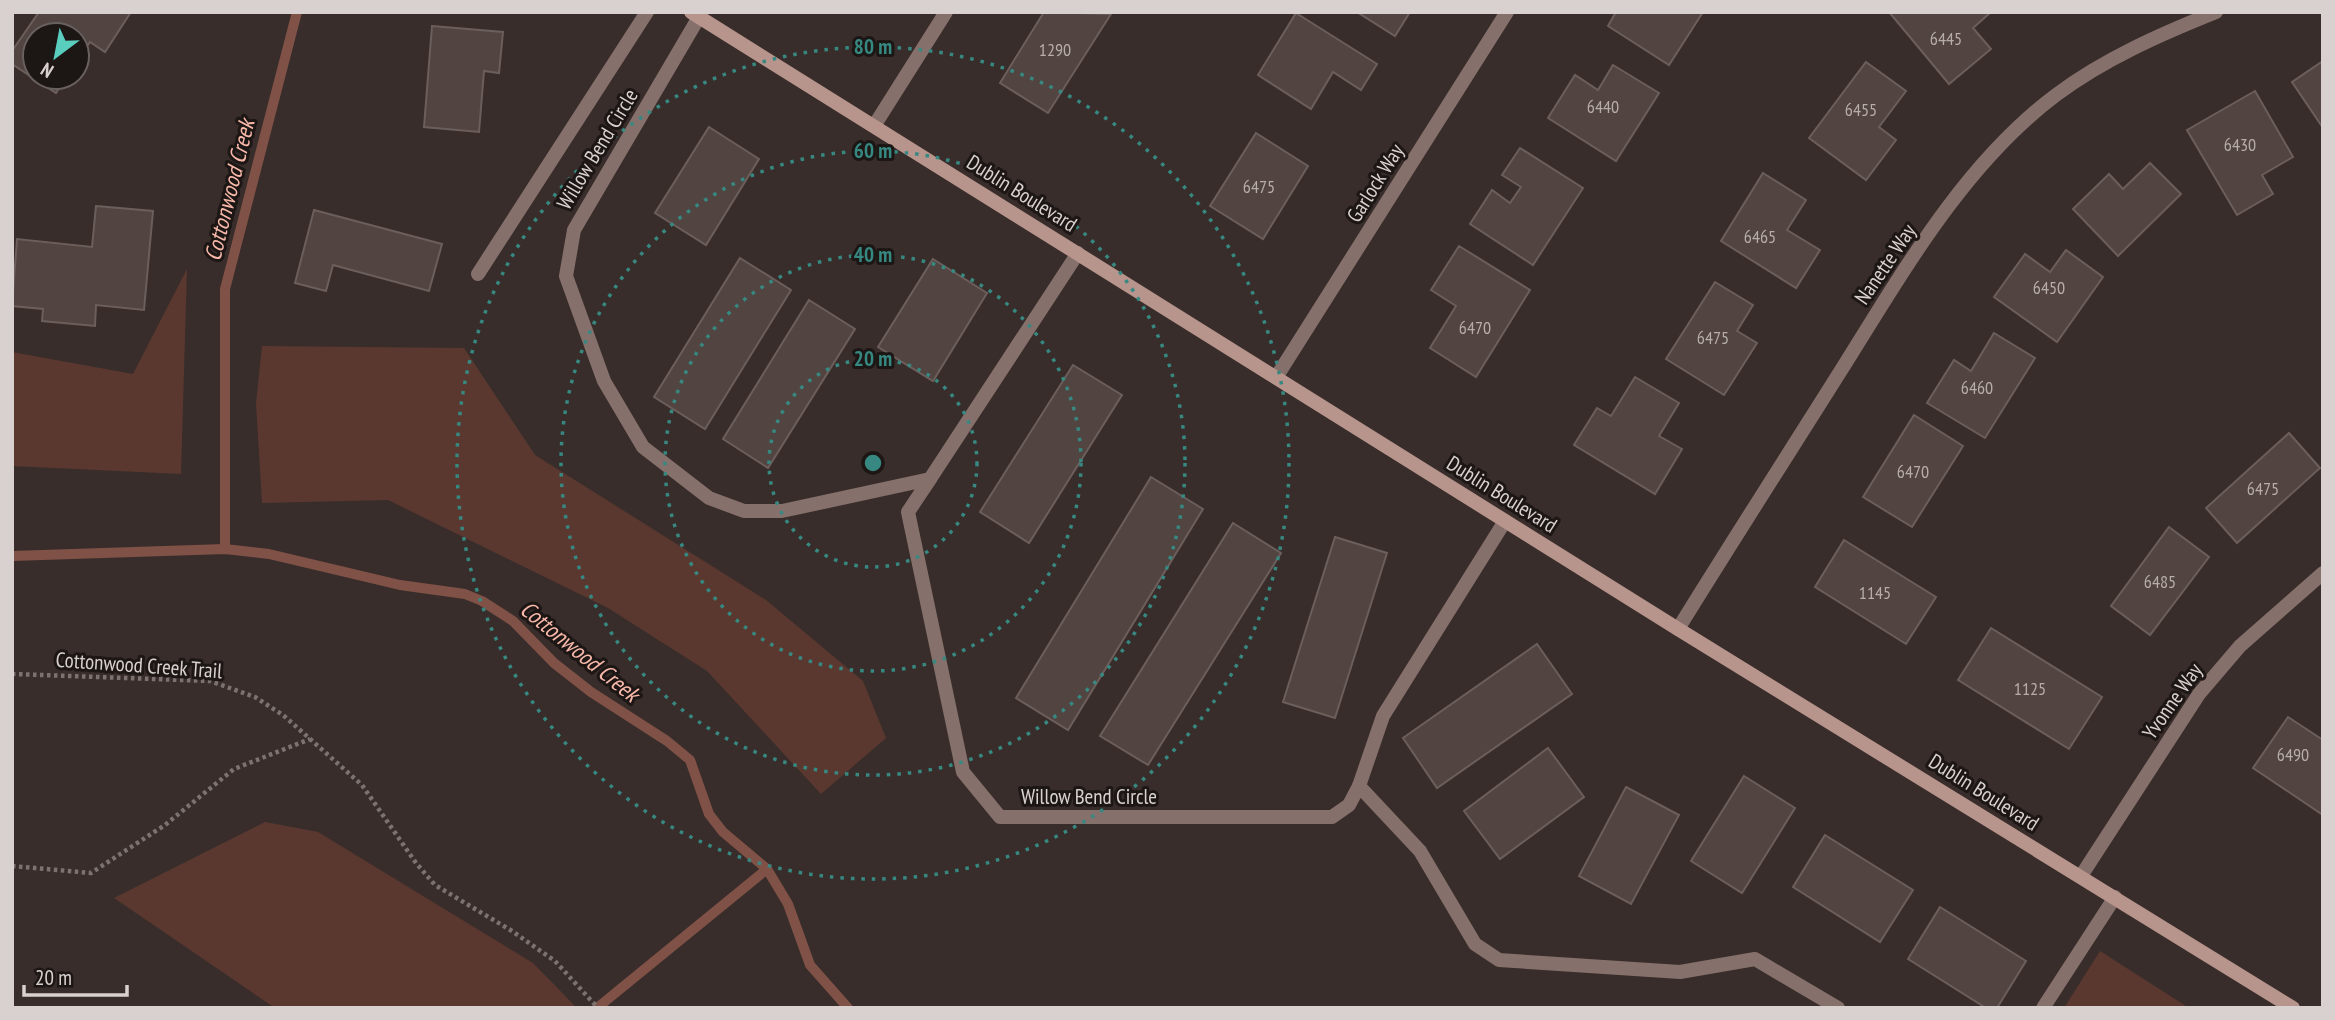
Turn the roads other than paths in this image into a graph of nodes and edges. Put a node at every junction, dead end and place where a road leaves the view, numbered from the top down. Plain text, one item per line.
1 (647, 12) edge
2 (946, 12) edge
3 (1507, 12) edge
4 (2216, 12) edge
5 (695, 15) edge
6 (874, 126) junction
7 (1077, 253) junction
8 (478, 274) dead end
9 (1277, 376) junction
10 (930, 479) junction
11 (1505, 521) junction
12 (2323, 573) edge
13 (1678, 629) junction
14 (1359, 786) junction
15 (2081, 876) junction
16 (2115, 897) junction
17 (1838, 1008) edge
18 (2043, 1008) edge
19 (2293, 1008) edge

1 - 8 street
2 - 6 street
3 - 9 street, Garlock Way
4 - 13 street, Nanette Way
5 - 6 main road, Dublin Boulevard
5 - 10 street, Willow Bend Circle
6 - 7 main road, Dublin Boulevard
7 - 9 main road, Dublin Boulevard
7 - 10 street, Willow Bend Circle
9 - 11 main road, Dublin Boulevard
10 - 14 street, Willow Bend Circle
11 - 13 main road, Dublin Boulevard
11 - 14 street, Willow Bend Circle
12 - 15 street, Yvonne Way
13 - 15 main road, Dublin Boulevard
14 - 17 street
15 - 16 main road, Dublin Boulevard
16 - 18 street
16 - 19 main road, Dublin Boulevard

